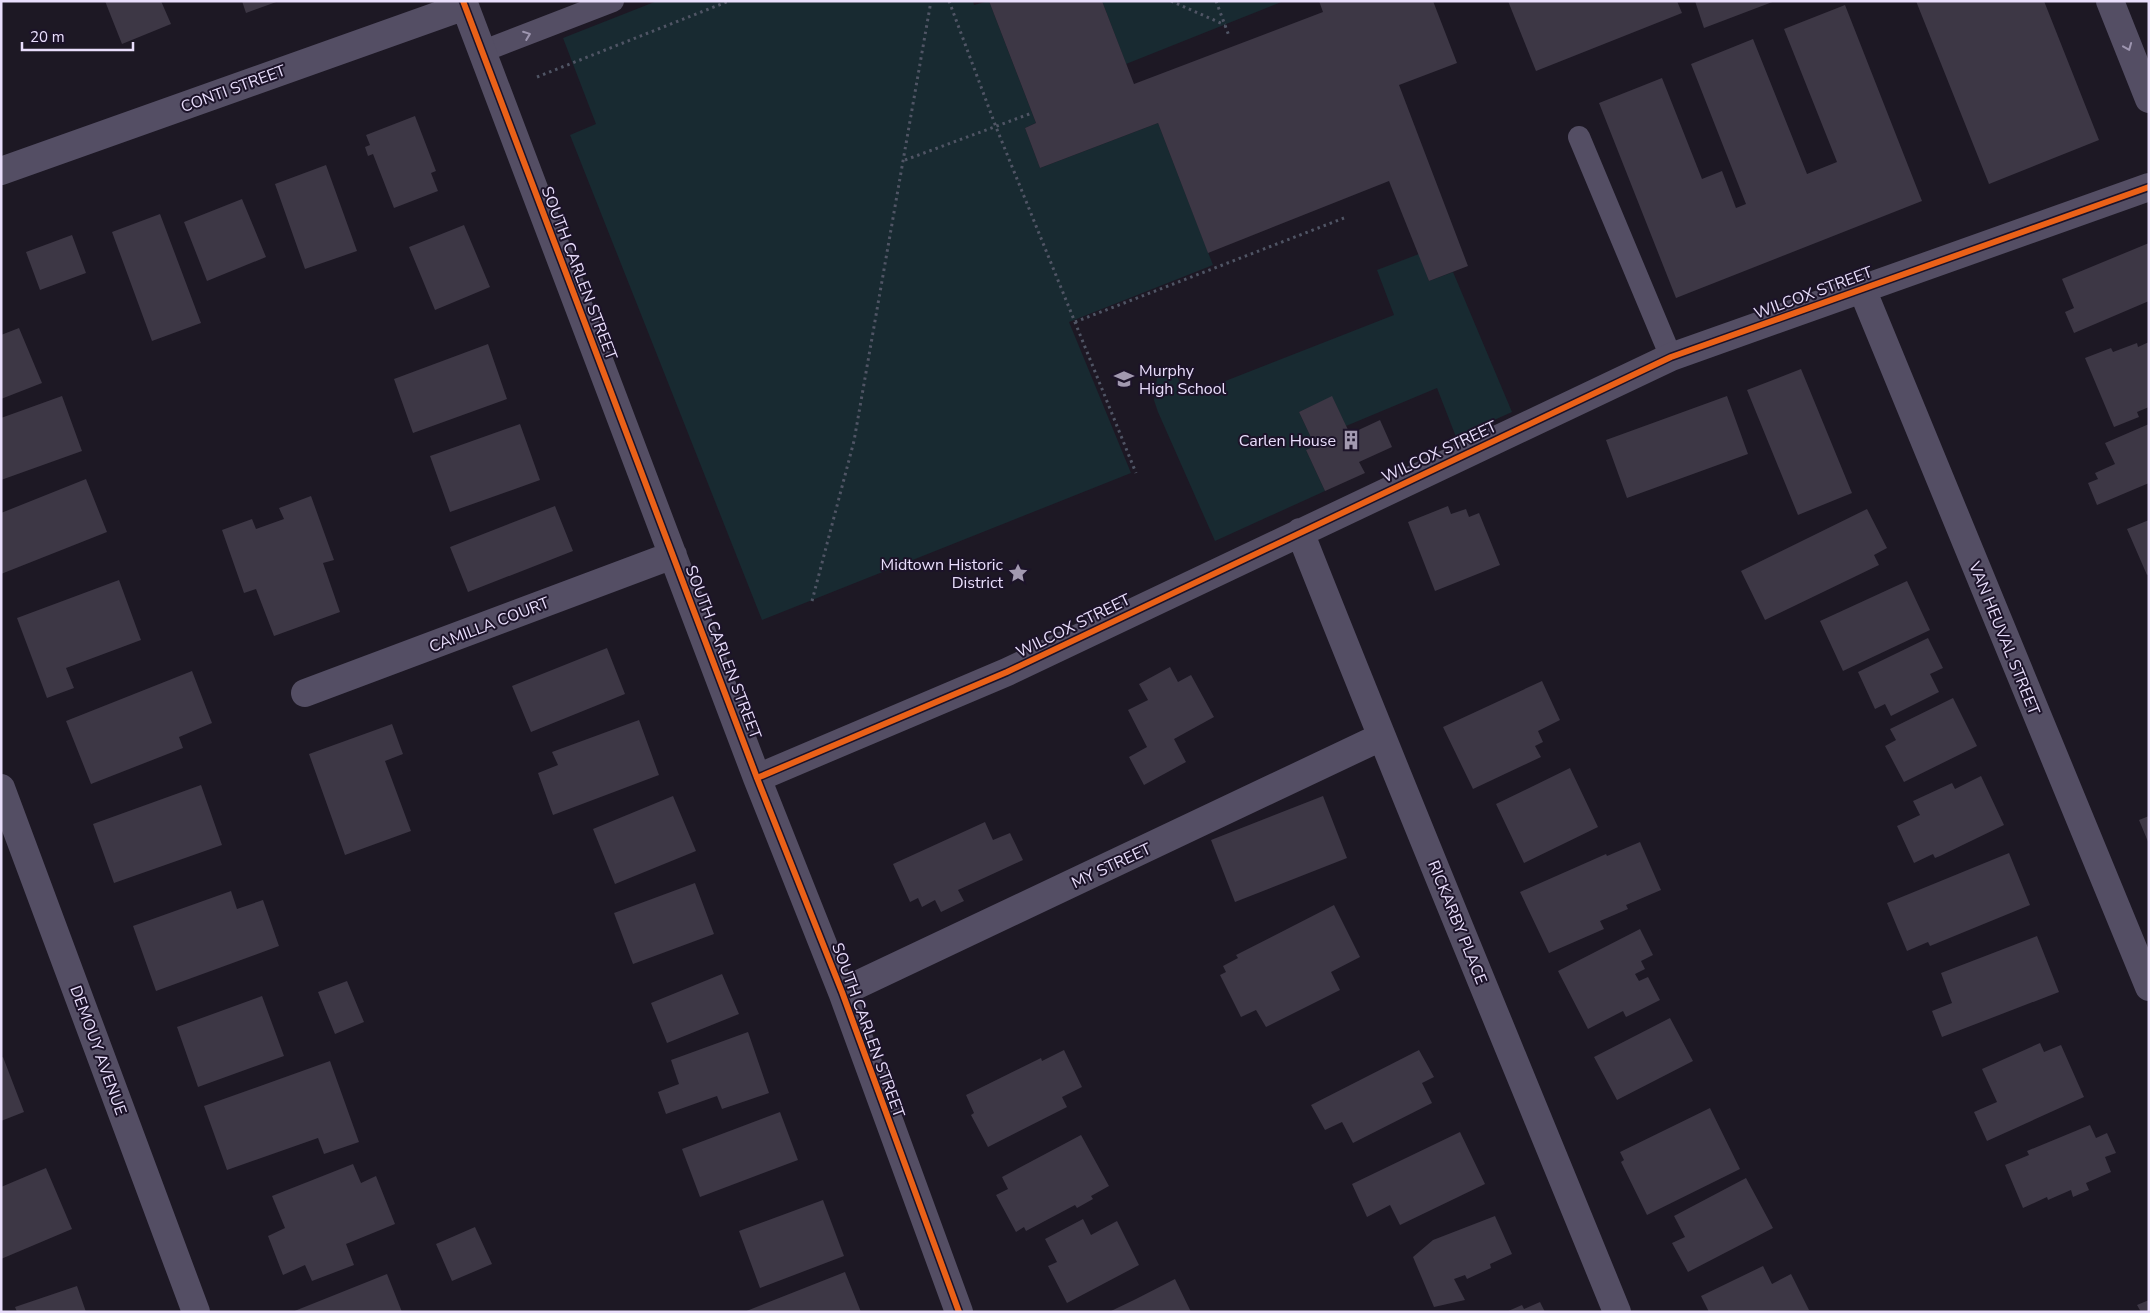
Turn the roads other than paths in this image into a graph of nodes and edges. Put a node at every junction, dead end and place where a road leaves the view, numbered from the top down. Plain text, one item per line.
1 (613, 1) edge
2 (2110, 1) edge
3 (464, 3) edge
4 (481, 52) junction
5 (2149, 99) edge
6 (1579, 137) dead end
7 (1, 171) edge
8 (2149, 187) edge
9 (1862, 289) junction
10 (1671, 357) junction
11 (1300, 532) junction
12 (673, 555) junction
13 (305, 693) dead end
14 (1381, 737) junction
15 (757, 778) junction
16 (1, 788) edge
17 (2149, 988) edge
18 (842, 992) junction
19 (196, 1312) edge
20 (960, 1312) edge
21 (1617, 1312) edge

4 -> 1 lane
2 -> 5 street
3 - 4 street, SOUTH CARLEN STREET
3 - 7 street, CONTI STREET
4 - 12 street, SOUTH CARLEN STREET
6 - 10 lane
8 - 9 street, WILCOX STREET
9 - 10 street, WILCOX STREET
9 - 17 street, VAN HEUVAL STREET
10 - 11 street, WILCOX STREET
11 - 14 street, RICKARBY PLACE
11 - 15 street, WILCOX STREET
12 - 13 street, CAMILLA COURT
12 - 15 street, SOUTH CARLEN STREET
14 - 18 street, MY STREET
14 - 21 street, RICKARBY PLACE
15 - 18 street, SOUTH CARLEN STREET
16 - 19 street, DEMOUY AVENUE
18 - 20 street, SOUTH CARLEN STREET

